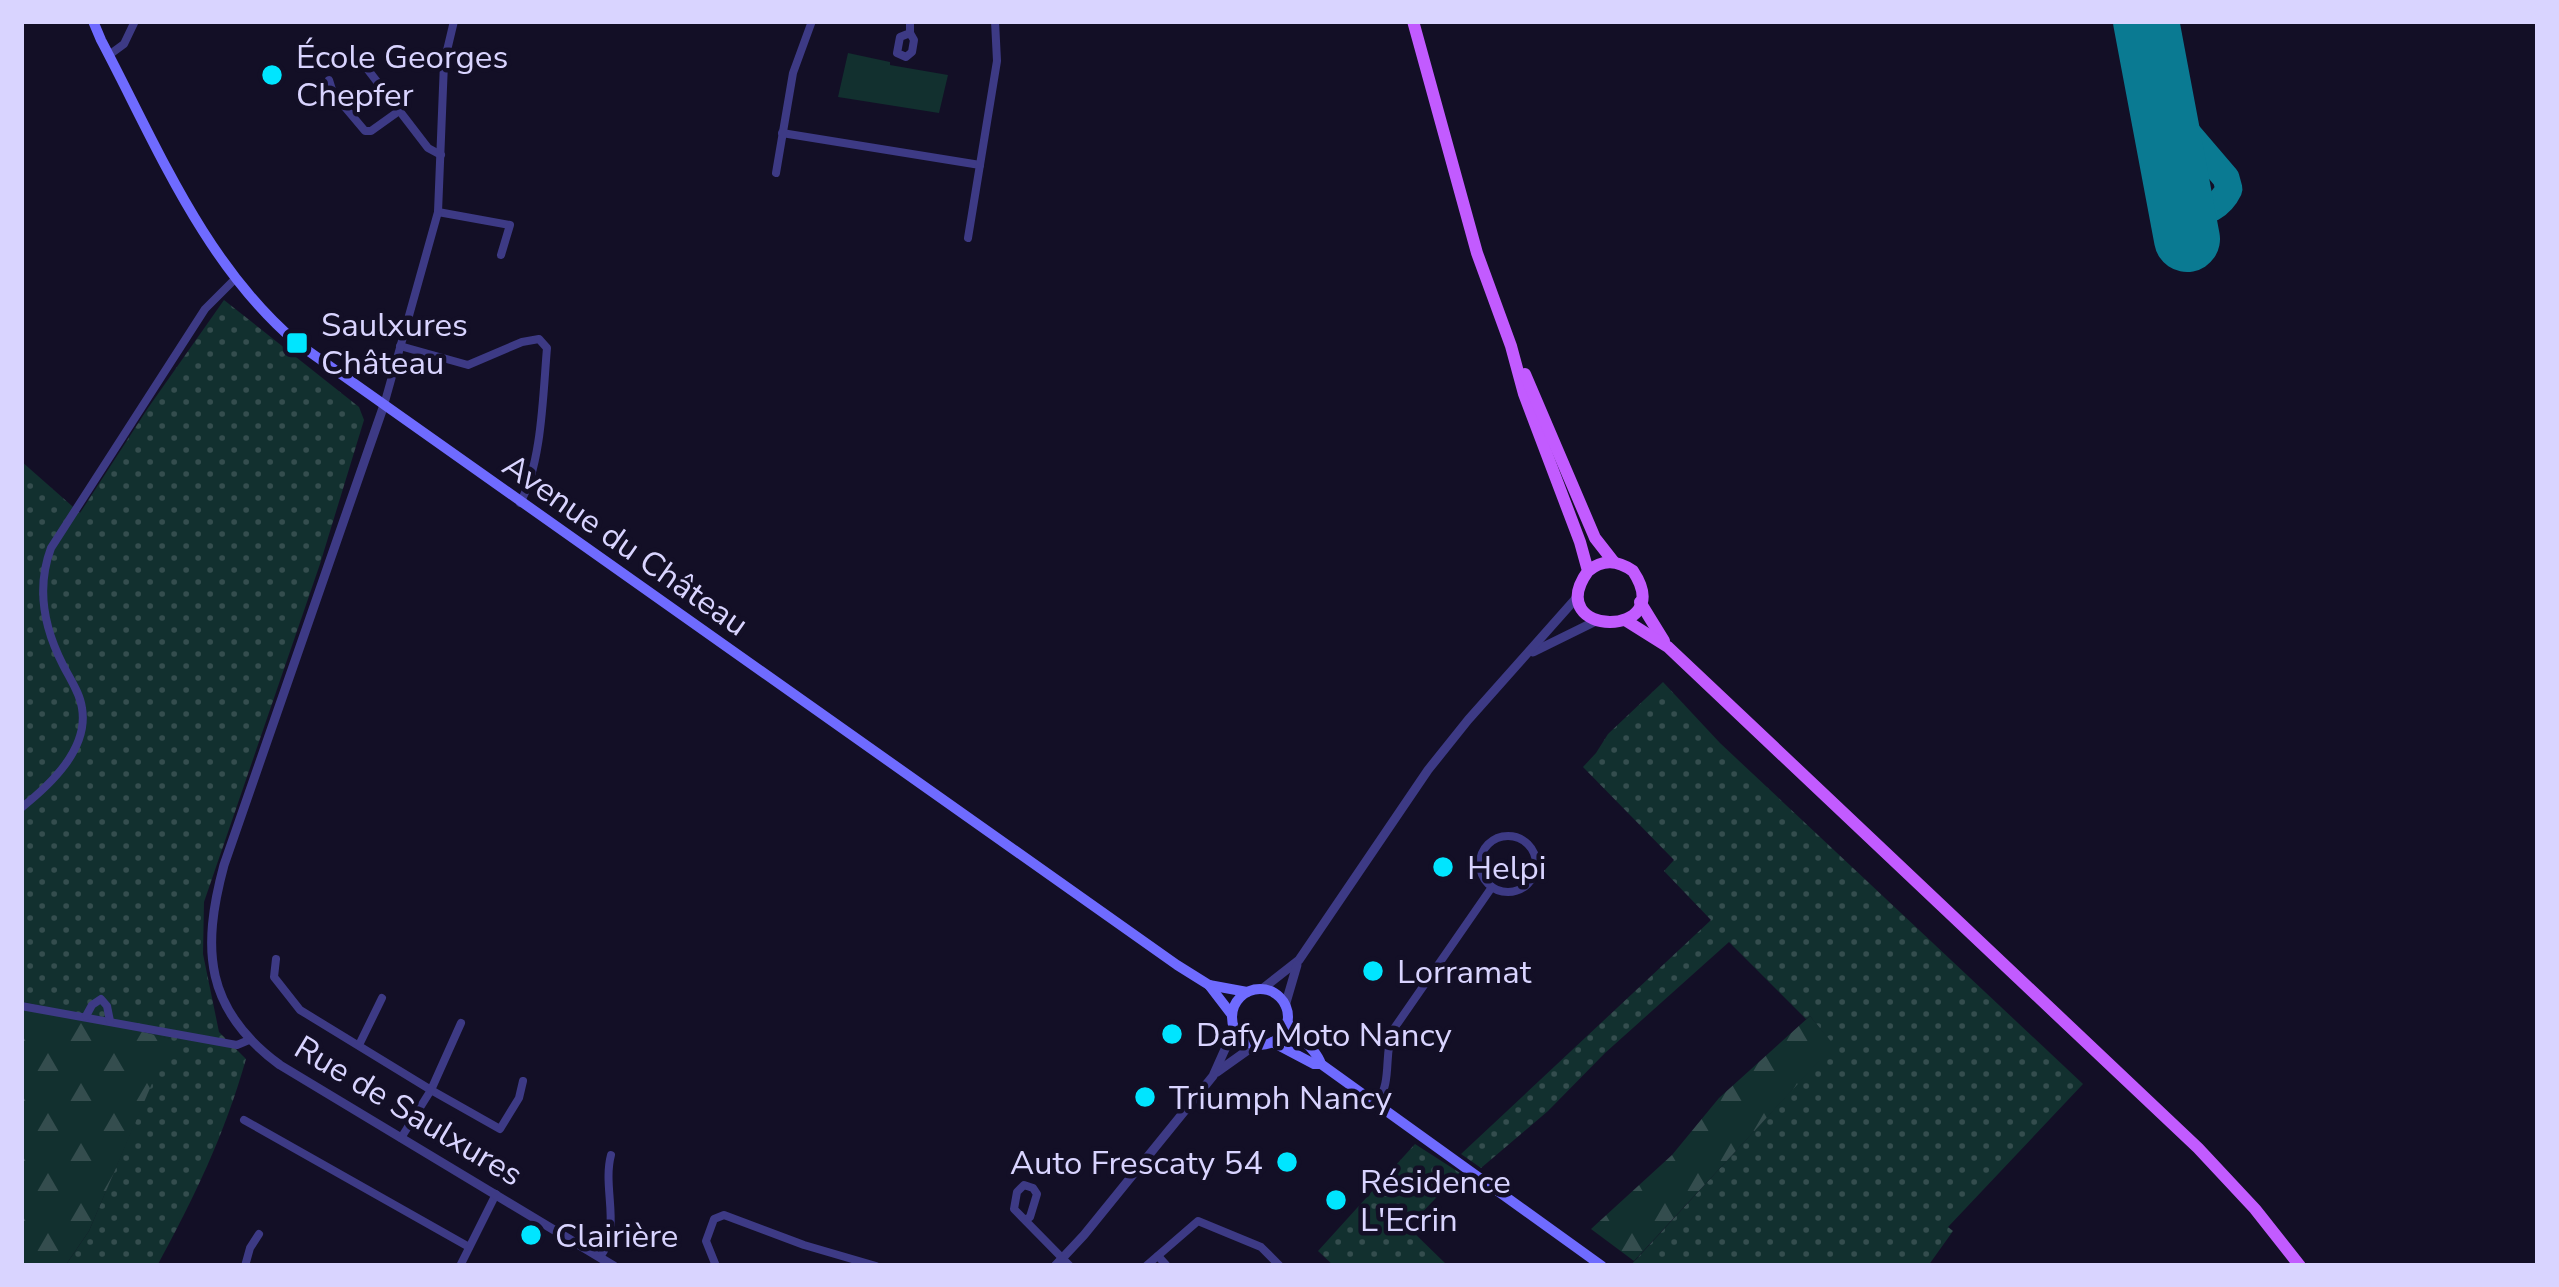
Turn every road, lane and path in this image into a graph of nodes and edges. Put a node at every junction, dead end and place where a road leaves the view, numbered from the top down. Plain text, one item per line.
1 (93, 21) edge
2 (135, 21) edge
3 (454, 21) edge
4 (812, 21) edge
5 (910, 21) edge
6 (995, 21) edge
7 (1413, 21) edge
8 (910, 33) dead end
9 (109, 56) junction
10 (365, 66) dead end
11 (329, 80) dead end
12 (399, 111) junction
13 (782, 133) junction
14 (441, 155) junction
15 (980, 165) junction
16 (776, 173) dead end
17 (438, 212) junction
18 (968, 238) dead end
19 (502, 255) dead end
20 (235, 279) junction
21 (400, 346) junction
22 (1511, 346) junction
23 (384, 405) junction
24 (520, 502) junction
25 (1613, 561) junction
26 (1588, 571) junction
27 (1579, 596) junction
28 (1640, 602) junction
29 (1625, 620) junction
30 (1597, 621) junction
31 (1668, 647) junction
32 (1528, 655) junction
33 (21, 808) edge
34 (1492, 886) junction
35 (276, 959) dead end
36 (1299, 960) junction
37 (1209, 985) junction
38 (1262, 989) junction
39 (1247, 992) junction
40 (382, 998) dead end
41 (21, 1006) edge
42 (1285, 1006) junction
43 (1232, 1015) junction
44 (86, 1016) junction
45 (110, 1021) junction
46 (1287, 1022) junction
47 (461, 1023) dead end
48 (1234, 1029) junction
49 (246, 1036) junction
50 (1272, 1042) junction
51 (359, 1045) junction
52 (1255, 1045) junction
53 (1321, 1064) junction
54 (1213, 1076) junction
55 (523, 1081) dead end
56 (430, 1090) junction
57 (1377, 1104) junction
58 (244, 1120) dead end
59 (401, 1138) junction
60 (610, 1155) dead end
61 (496, 1194) junction
62 (1025, 1220) dead end
63 (259, 1234) dead end
64 (469, 1247) junction
65 (1158, 1256) junction
66 (599, 1257) junction
67 (1062, 1264) edge
68 (245, 1266) edge
69 (460, 1266) edge
70 (614, 1266) edge
71 (716, 1266) edge
72 (876, 1266) edge
73 (1145, 1266) edge
74 (1167, 1266) edge
75 (1280, 1266) edge
76 (1602, 1266) edge
77 (2300, 1266) edge

1 - 9 main road, Avenue du Château
2 - 9 street
3 - 14 street
4 - 13 street
5 - 8 street
6 - 15 street
7 - 22 main road
9 - 20 main road, Avenue du Château
10 - 12 street
11 - 12 street
12 - 14 street
13 - 15 street
13 - 16 street
14 - 17 street
15 - 18 street
17 - 19 street
17 - 21 street
20 - 23 main road, Avenue du Château
20 - 33 street
21 - 23 street
21 - 24 street
22 - 25 main road
22 - 26 main road
23 - 24 main road, Avenue du Château
23 - 49 street
24 - 37 main road, Avenue du Château
25 - 26 main road
25 - 28 main road
26 - 27 main road
27 - 30 main road
27 - 32 street
28 - 29 main road
28 - 31 main road
29 - 30 main road
29 - 31 main road
30 - 32 street
31 - 77 main road
32 - 36 street
34 - 34 street
34 - 57 street
35 - 51 street
36 - 38 street
36 - 42 street
37 - 39 main road, Avenue du Château
37 - 43 main road, Avenue du Château
38 - 39 main road
38 - 42 main road
39 - 43 main road
40 - 51 street
41 - 44 street
42 - 46 main road
43 - 48 main road
44 - 45 street
44 - 45 street
45 - 49 street
46 - 50 main road
46 - 53 main road
47 - 56 street
48 - 52 main road
48 - 54 street
49 - 59 street, Rue de Saulxures
50 - 52 main road
50 - 53 main road
51 - 56 street
52 - 54 street
53 - 57 main road
54 - 67 street
55 - 56 street
56 - 59 street
57 - 76 main road
58 - 64 street
59 - 61 street, Rue de Saulxures
60 - 66 street
61 - 64 street
61 - 66 street, Rue de Saulxures
62 - 67 street
63 - 68 street
64 - 69 street
65 - 73 street
65 - 74 street
65 - 75 street
66 - 70 street, Rue de Saulxures
71 - 72 street

